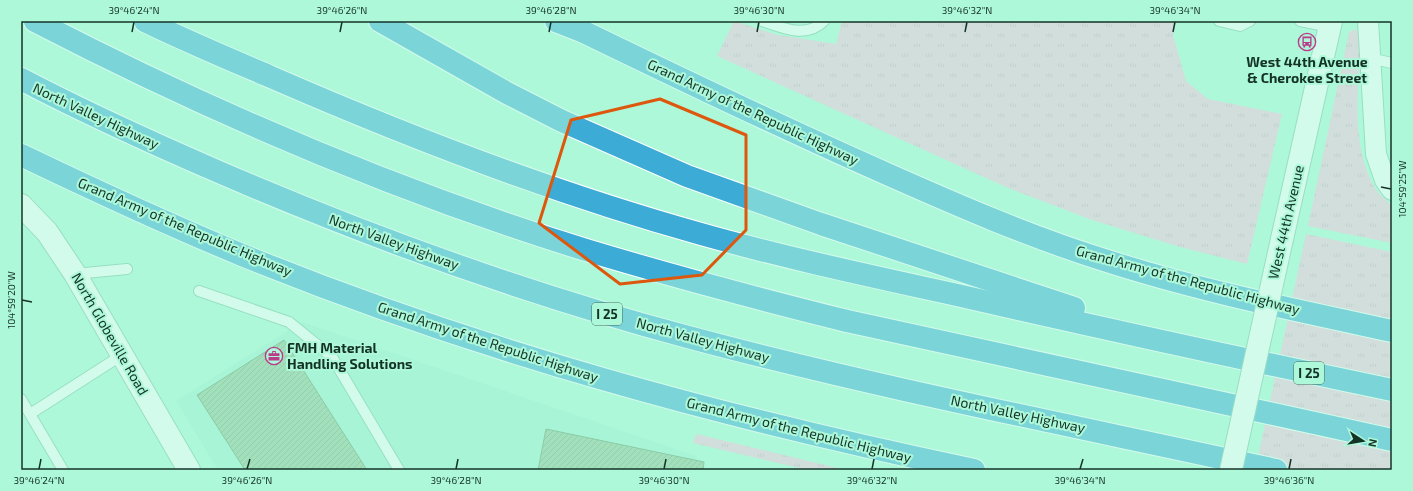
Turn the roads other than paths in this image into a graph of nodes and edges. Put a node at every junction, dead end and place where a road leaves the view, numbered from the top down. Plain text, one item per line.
1 (36, 21) edge
2 (145, 21) edge
3 (380, 21) edge
4 (556, 21) edge
5 (573, 21) edge
6 (762, 21) edge
7 (824, 21) edge
8 (1219, 21) edge
9 (1250, 21) edge
10 (1300, 21) edge
11 (1368, 21) edge
12 (1331, 24) edge
13 (638, 58) junction
14 (1370, 58) junction
15 (1392, 63) edge
16 (21, 79) edge
17 (21, 155) edge
18 (1392, 190) edge
19 (21, 205) edge
20 (127, 268) dead end
21 (75, 274) junction
22 (199, 290) dead end
23 (1392, 331) edge
24 (122, 355) junction
25 (1226, 356) junction
26 (1392, 390) edge
27 (21, 399) edge
28 (30, 414) junction
29 (1392, 440) edge
30 (63, 470) edge
31 (188, 470) edge
32 (399, 470) edge
33 (974, 470) edge
34 (1231, 470) edge
35 (1276, 470) edge

1 - 29 highway
2 - 25 highway, I 25
3 - 25 highway
4 - 13 highway
5 - 13 highway
6 - 7 lane
8 - 9 lane
10 - 12 lane
11 - 14 street
12 - 34 street, West 44th Avenue, bridge
13 - 23 highway, Grand Army of the Republic Highway
14 - 15 lane
14 - 18 street
16 - 35 highway, North Valley Highway / I 25
17 - 33 highway, Grand Army of the Republic Highway
19 - 21 street, North Globeville Road
20 - 21 lane
21 - 24 street, North Globeville Road
22 - 32 lane
24 - 28 lane
24 - 31 street, North Globeville Road
25 - 26 highway, I 25
27 - 28 lane
28 - 30 lane

